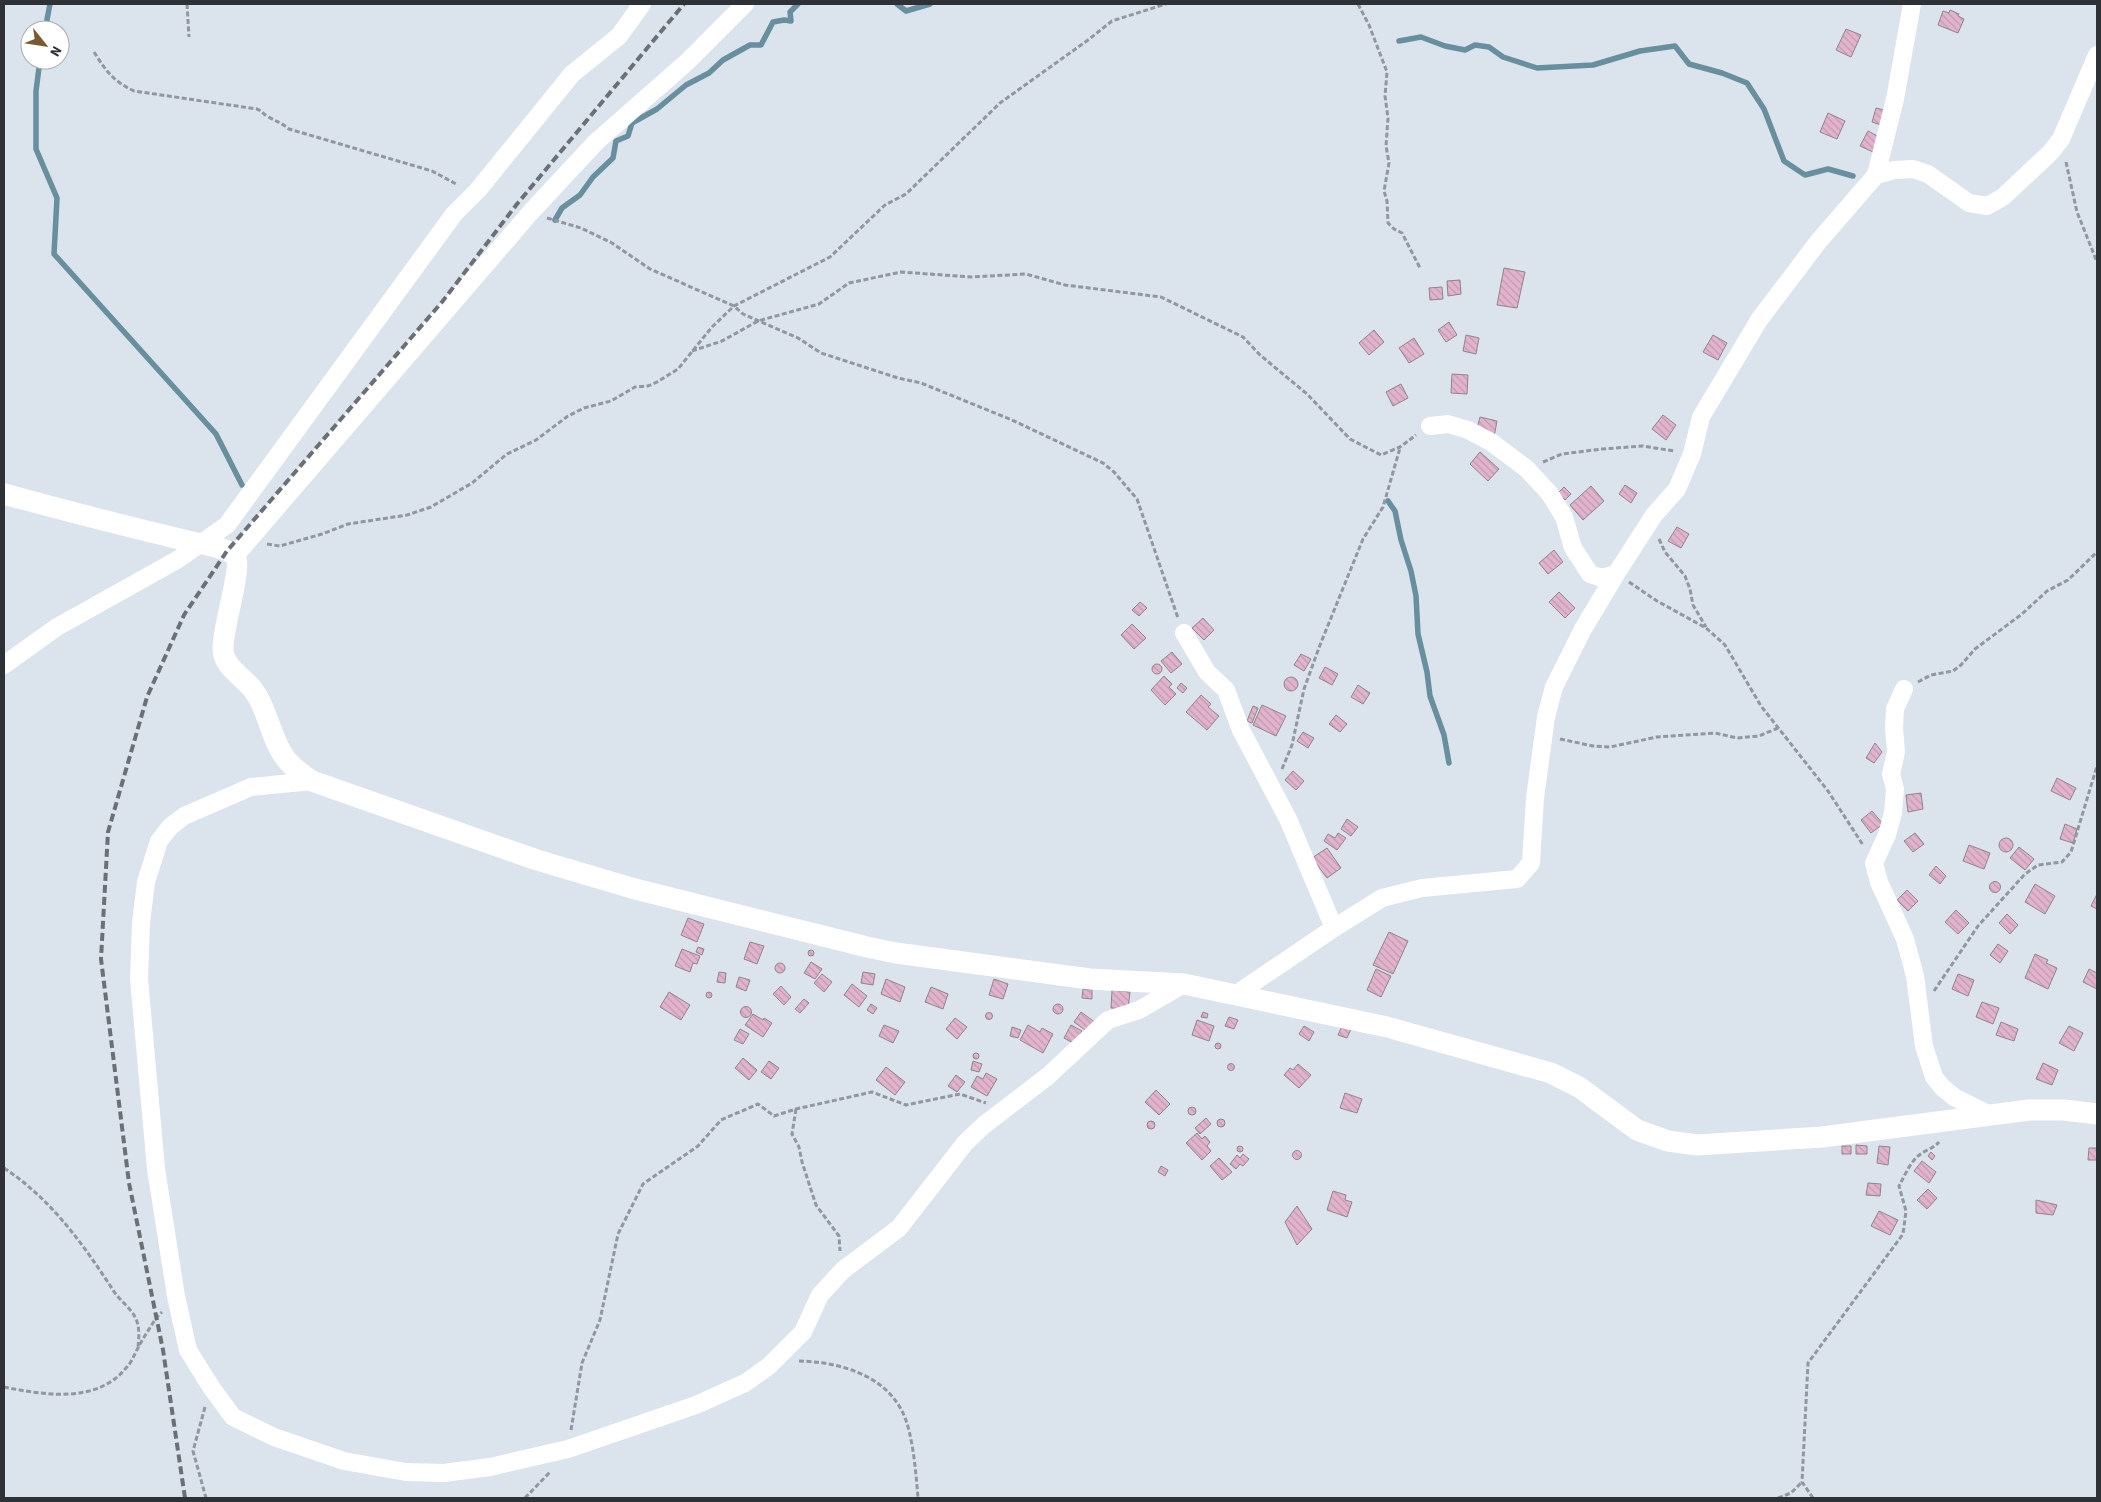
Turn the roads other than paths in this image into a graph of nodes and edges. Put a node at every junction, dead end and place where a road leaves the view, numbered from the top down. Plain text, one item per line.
1 (642, 4) edge
2 (745, 4) edge
3 (1912, 4) edge
4 (2097, 55) edge
5 (1876, 175) junction
6 (1430, 426) road end
7 (4, 494) edge
8 (202, 544) junction
9 (241, 549) junction
10 (1616, 574) junction
11 (1184, 634) road end
12 (4, 664) edge
13 (1904, 689) road end
14 (312, 781) junction
15 (1334, 928) junction
16 (1184, 984) junction
17 (1235, 995) junction
18 (2097, 1114) edge
19 (1990, 1115) junction

1 - 8 street
2 - 9 street
3 - 5 street
4 - 5 street
5 - 10 street
6 - 10 street
7 - 8 street
8 - 9 street
8 - 12 street
9 - 14 street
10 - 15 street
11 - 15 street
13 - 19 street
14 - 16 street
14 - 16 street
15 - 17 street
16 - 17 street
17 - 19 street
18 - 19 street

